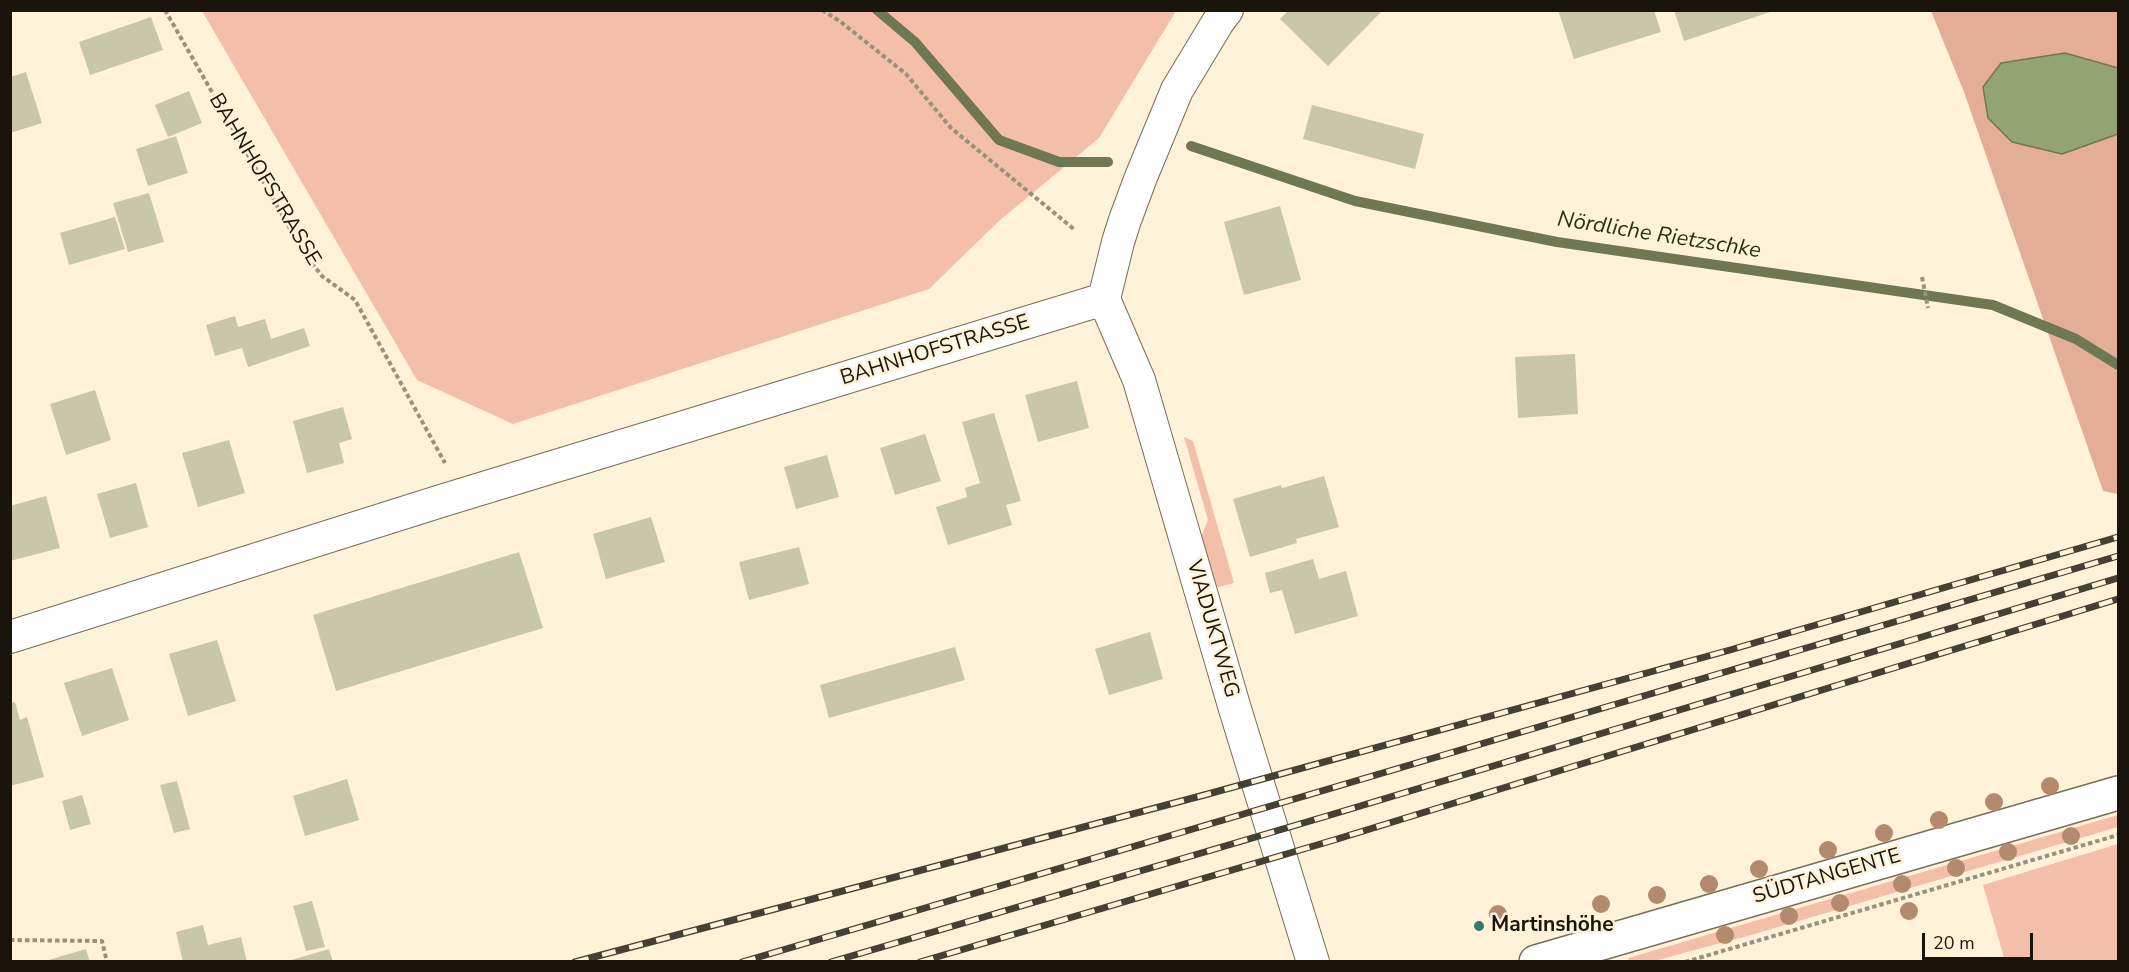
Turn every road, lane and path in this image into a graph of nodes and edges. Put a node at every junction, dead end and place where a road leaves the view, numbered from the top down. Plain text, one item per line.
1 (165, 10) edge
2 (822, 10) edge
3 (1227, 10) edge
4 (1075, 230) dead end
5 (1922, 277) dead end
6 (1104, 299) junction
7 (1928, 308) dead end
8 (464, 494) junction
9 (10, 637) edge
10 (2118, 793) edge
11 (2118, 835) edge
12 (10, 940) edge
13 (107, 962) edge
14 (1313, 962) edge
15 (1536, 962) edge
16 (1685, 962) edge

1 - 8 path, BAHNHOFSTRASSE
2 - 4 path
3 - 6 street
5 - 7 path
6 - 8 street, BAHNHOFSTRASSE
6 - 14 street, VIADUKTWEG
8 - 9 street, BAHNHOFSTRASSE
10 - 15 street, SÜDTANGENTE
11 - 16 path
12 - 13 path

